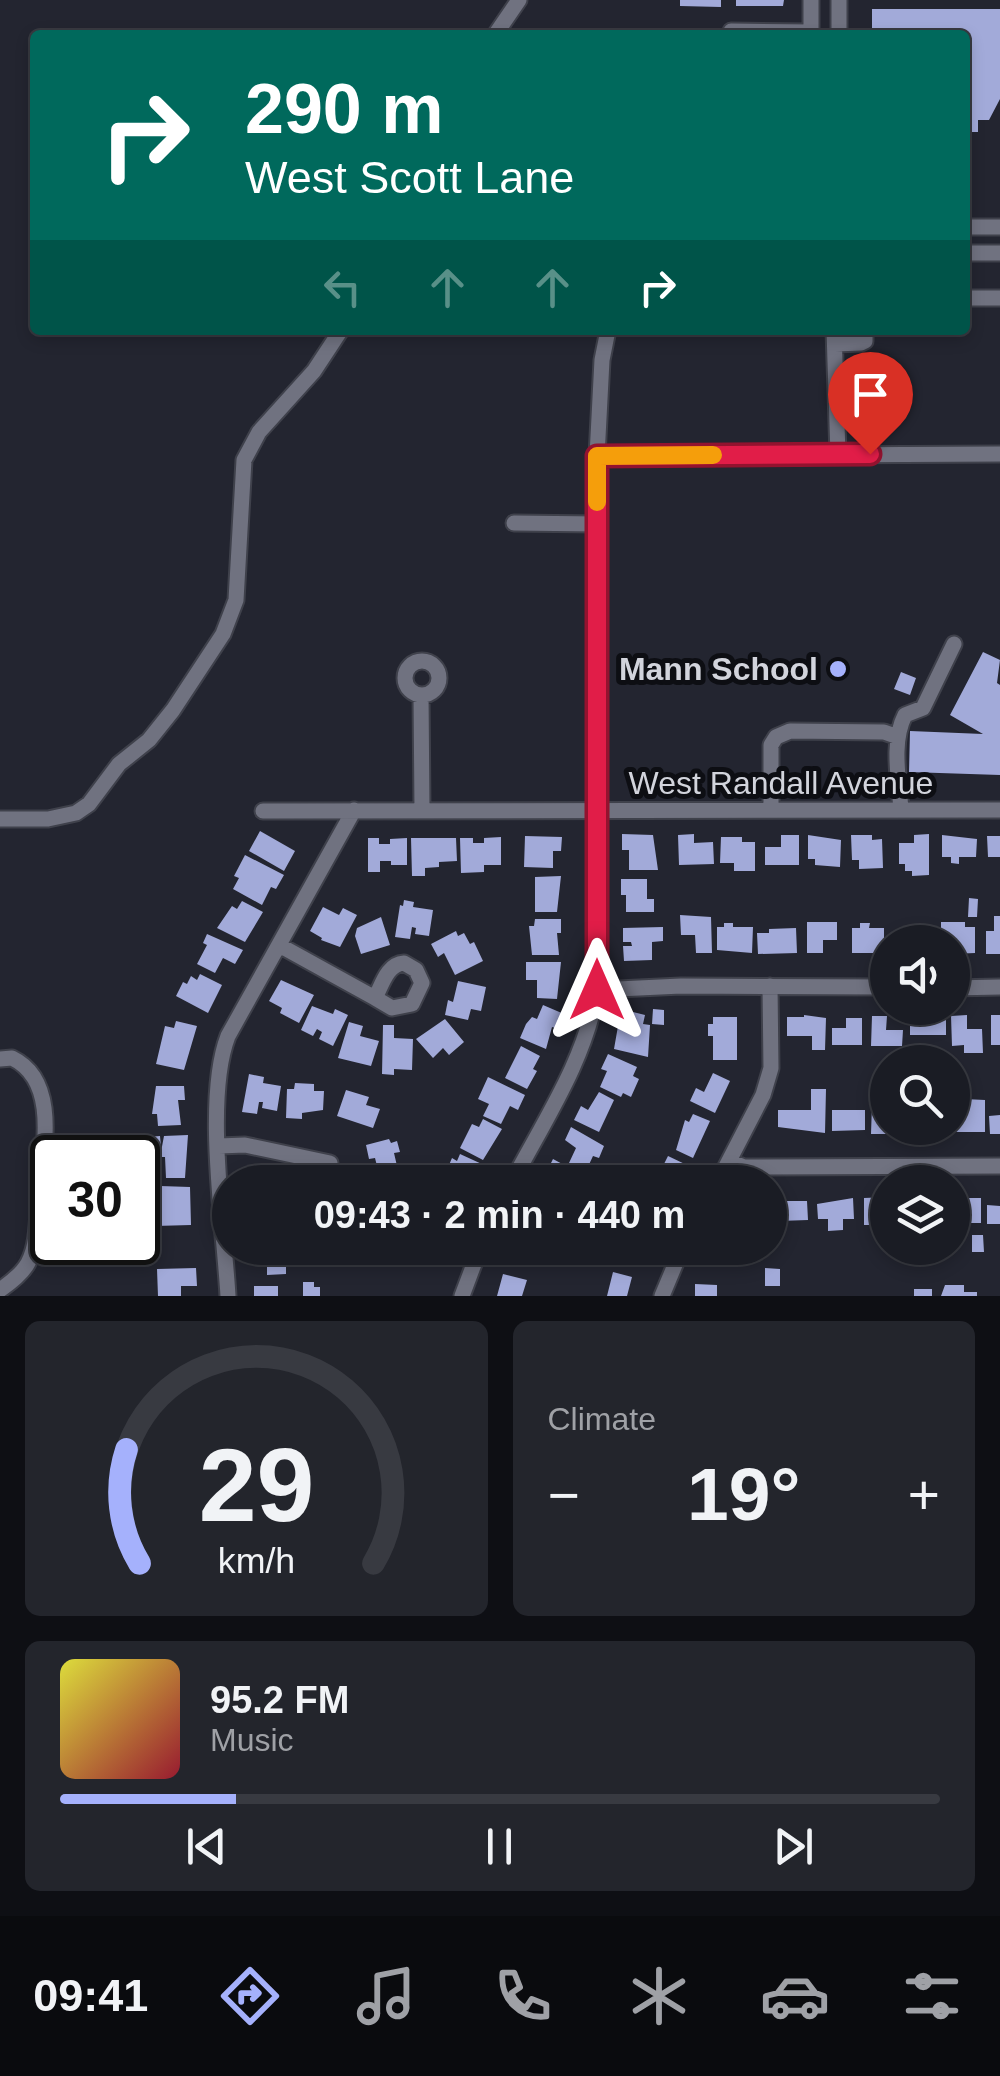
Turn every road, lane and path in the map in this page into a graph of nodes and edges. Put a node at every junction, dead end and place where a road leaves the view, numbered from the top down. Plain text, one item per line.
1 (519, 0) edge
2 (810, 0) edge
3 (839, 0) edge
4 (498, 30) edge
5 (811, 30) edge
6 (839, 30) edge
7 (970, 227) edge
8 (1000, 227) edge
9 (970, 253) edge
10 (1000, 253) edge
11 (970, 298) edge
12 (1000, 298) edge
13 (338, 335) edge
14 (607, 335) edge
15 (866, 335) edge
16 (834, 337) edge
17 (1000, 454) edge
18 (838, 455) junction
19 (597, 456) junction
20 (514, 523) dead end
21 (597, 524) junction
22 (954, 644) dead end
23 (421, 695) dead end
24 (898, 737) junction
25 (422, 808) junction
26 (354, 810) junction
27 (771, 810) junction
28 (900, 810) junction
29 (1000, 810) edge
30 (263, 811) dead end
31 (596, 811) junction
32 (0, 820) edge
33 (279, 945) junction
34 (770, 986) junction
35 (1000, 987) edge
36 (870, 988) edge
37 (970, 988) edge
38 (597, 990) junction
39 (375, 998) dead end
40 (0, 1059) edge
41 (219, 1146) junction
42 (730, 1161) junction
43 (330, 1163) dead end
44 (521, 1165) edge
45 (728, 1165) edge
46 (1000, 1166) edge
47 (474, 1265) edge
48 (675, 1265) edge
49 (0, 1290) edge
50 (228, 1296) edge
51 (462, 1296) edge
52 (662, 1296) edge

1 - 4 street
2 - 5 street
3 - 6 street
7 - 8 street
9 - 10 street
11 - 12 street
13 - 32 street
14 - 19 street
15 - 16 street
16 - 18 street
17 - 18 street
18 - 19 street
19 - 21 street
20 - 21 street
21 - 31 street
22 - 24 street
23 - 25 street
24 - 27 street
24 - 28 street
25 - 26 street, West Randall Avenue
25 - 31 street, West Randall Avenue
26 - 30 street, West Randall Avenue
26 - 33 street
27 - 28 street, West Randall Avenue
27 - 31 street, West Randall Avenue
28 - 29 street, West Randall Avenue
31 - 38 street
33 - 39 street
33 - 41 street
34 - 36 street
34 - 38 street
34 - 42 street
35 - 37 street
38 - 44 street
40 - 49 street
41 - 43 street
41 - 50 street
42 - 45 street
42 - 46 street
47 - 51 street
48 - 52 street

